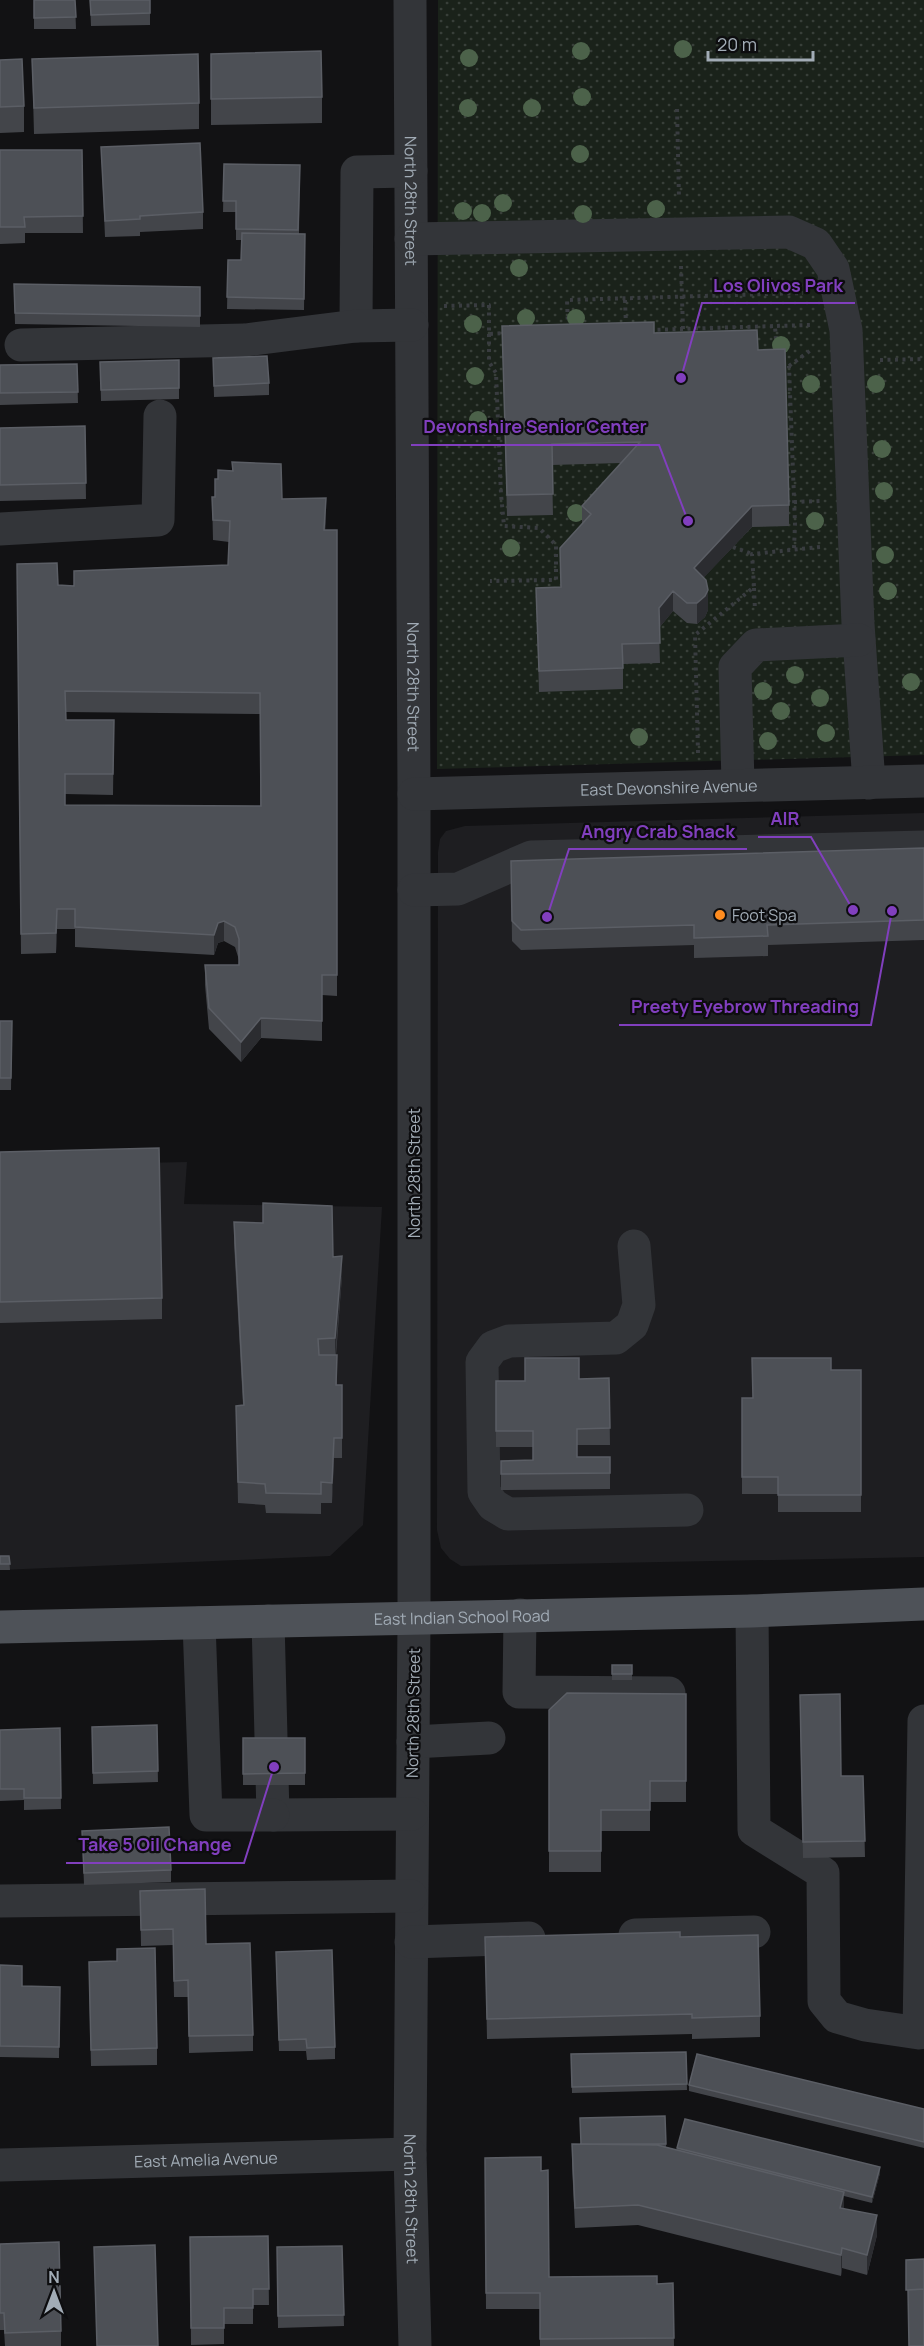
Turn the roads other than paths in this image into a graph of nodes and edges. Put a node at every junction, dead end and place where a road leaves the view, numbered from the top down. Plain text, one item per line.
1 (410, 0) edge
2 (411, 171) junction
3 (411, 239) junction
4 (412, 316) junction
5 (356, 326) junction
6 (21, 345) dead end
7 (160, 416) dead end
8 (0, 529) edge
9 (859, 640) junction
10 (924, 781) edge
11 (868, 783) junction
12 (738, 784) junction
13 (414, 794) junction
14 (924, 847) edge
15 (414, 890) junction
16 (634, 1246) dead end
17 (687, 1510) dead end
18 (924, 1604) edge
19 (752, 1611) junction
20 (519, 1615) junction
21 (414, 1618) junction
22 (268, 1621) junction
23 (199, 1623) junction
24 (0, 1627) edge
25 (669, 1693) edge
26 (924, 1721) edge
27 (489, 1738) dead end
28 (413, 1742) junction
29 (412, 1814) junction
30 (273, 1815) junction
31 (411, 1896) junction
32 (0, 1901) edge
33 (754, 1932) dead end
34 (611, 1936) edge
35 (563, 1937) edge
36 (411, 1942) junction
37 (410, 2154) junction
38 (0, 2165) edge
39 (415, 2346) edge

1 - 2 street, North 28th Street
2 - 3 street, North 28th Street
2 - 5 street
3 - 4 street, North 28th Street
3 - 9 street
4 - 5 street
4 - 13 street, North 28th Street
5 - 6 street
7 - 8 street
9 - 11 street
9 - 12 street
10 - 11 street, East Devonshire Avenue
11 - 12 street, East Devonshire Avenue
12 - 13 street, East Devonshire Avenue
13 - 15 street, North 28th Street
14 - 15 street
15 - 21 street, North 28th Street
16 - 17 street
18 - 19 main road, East Indian School Road
19 - 20 main road, East Indian School Road
19 - 26 street
20 - 21 main road, East Indian School Road
20 - 25 street
21 - 22 main road, East Indian School Road
21 - 28 street, North 28th Street
22 - 23 main road, East Indian School Road
22 - 30 street
23 - 24 main road, East Indian School Road
23 - 30 street
27 - 28 street
28 - 29 street, North 28th Street
29 - 30 street
29 - 31 street, North 28th Street
31 - 32 street
31 - 36 street, North 28th Street
33 - 34 street
35 - 36 street
36 - 37 street, North 28th Street
37 - 38 street, East Amelia Avenue
37 - 39 street, North 28th Street

